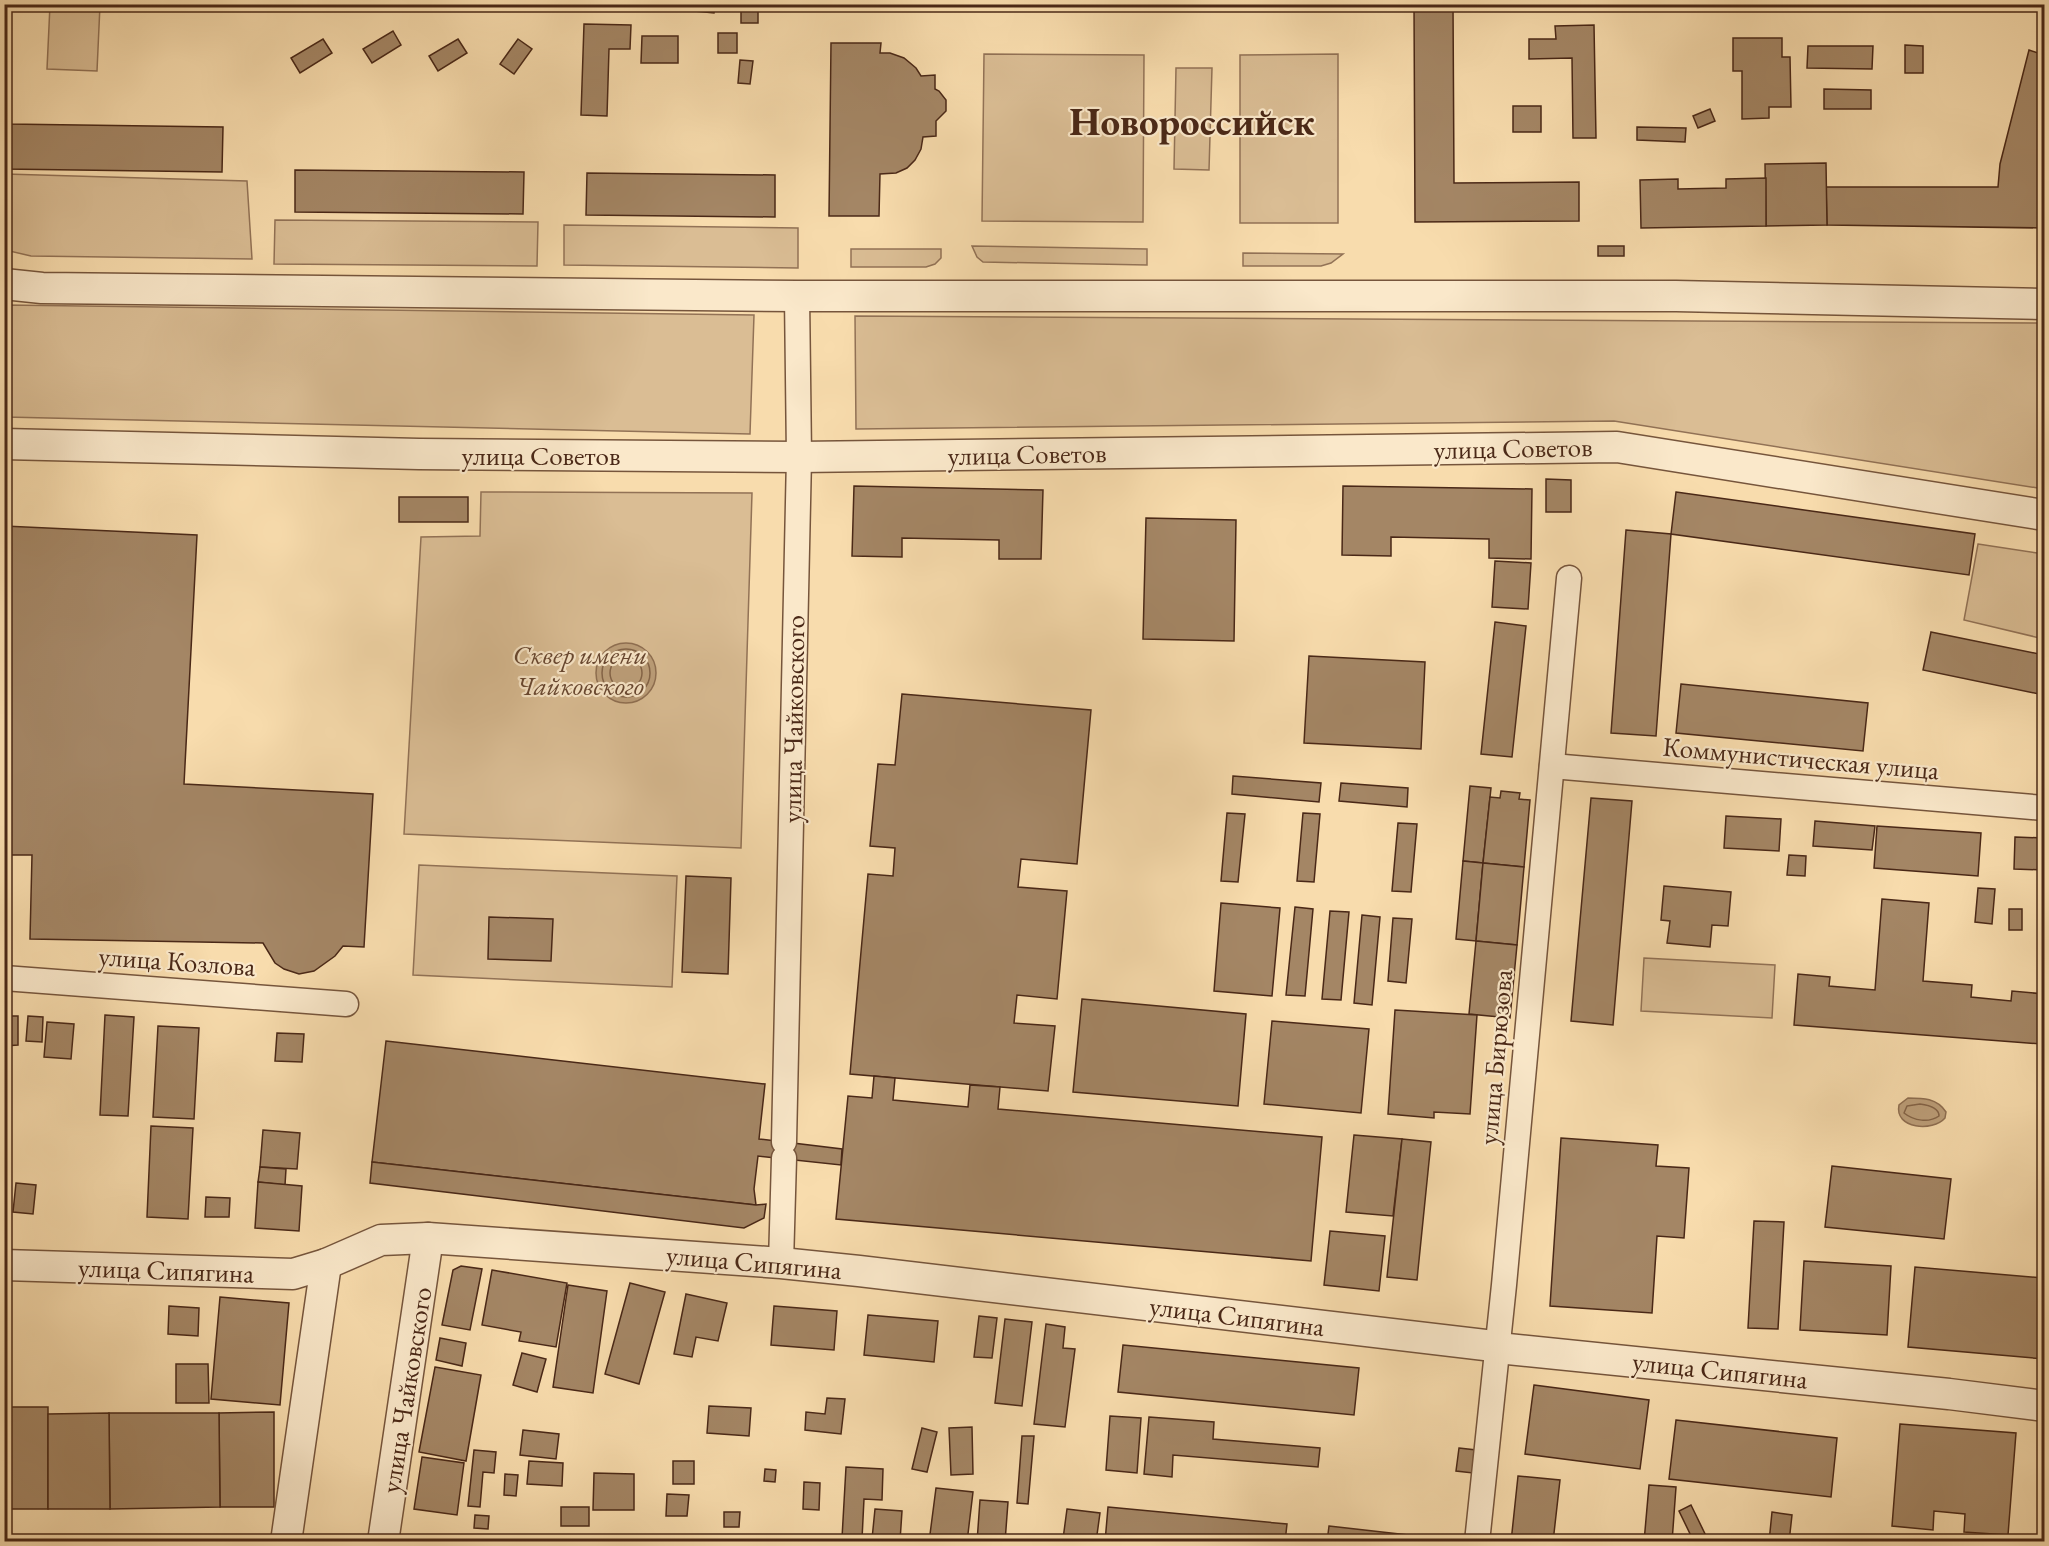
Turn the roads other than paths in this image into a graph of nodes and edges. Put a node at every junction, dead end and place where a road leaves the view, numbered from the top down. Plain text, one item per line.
1 (4, 284) edge
2 (797, 296) junction
3 (2044, 304) edge
4 (4, 444) edge
5 (799, 457) junction
6 (2044, 515) edge
7 (1569, 578) dead end
8 (1552, 766) junction
9 (2044, 808) edge
10 (4, 978) edge
11 (346, 1004) dead end
12 (428, 1238) junction
13 (781, 1263) junction
14 (326, 1264) junction
15 (4, 1265) edge
16 (1498, 1348) junction
17 (2044, 1406) edge
18 (286, 1542) edge
19 (383, 1542) edge
20 (1477, 1542) edge

1 - 2 street
2 - 3 street
2 - 5 street, улица Чайковского
4 - 5 street, улица Советов
5 - 6 street, улица Советов
5 - 13 street, улица Чайковского
7 - 8 street, улица Бирюзова
8 - 9 street, Коммунистическая улица
8 - 16 street, улица Бирюзова
10 - 11 street, улица Козлова
12 - 13 street, улица Сипягина
12 - 14 street, улица Сипягина
12 - 19 street, улица Чайковского
13 - 16 street, улица Сипягина
14 - 15 street, улица Сипягина
14 - 18 street
16 - 17 street, улица Сипягина
16 - 20 street, улица Бирюзова

